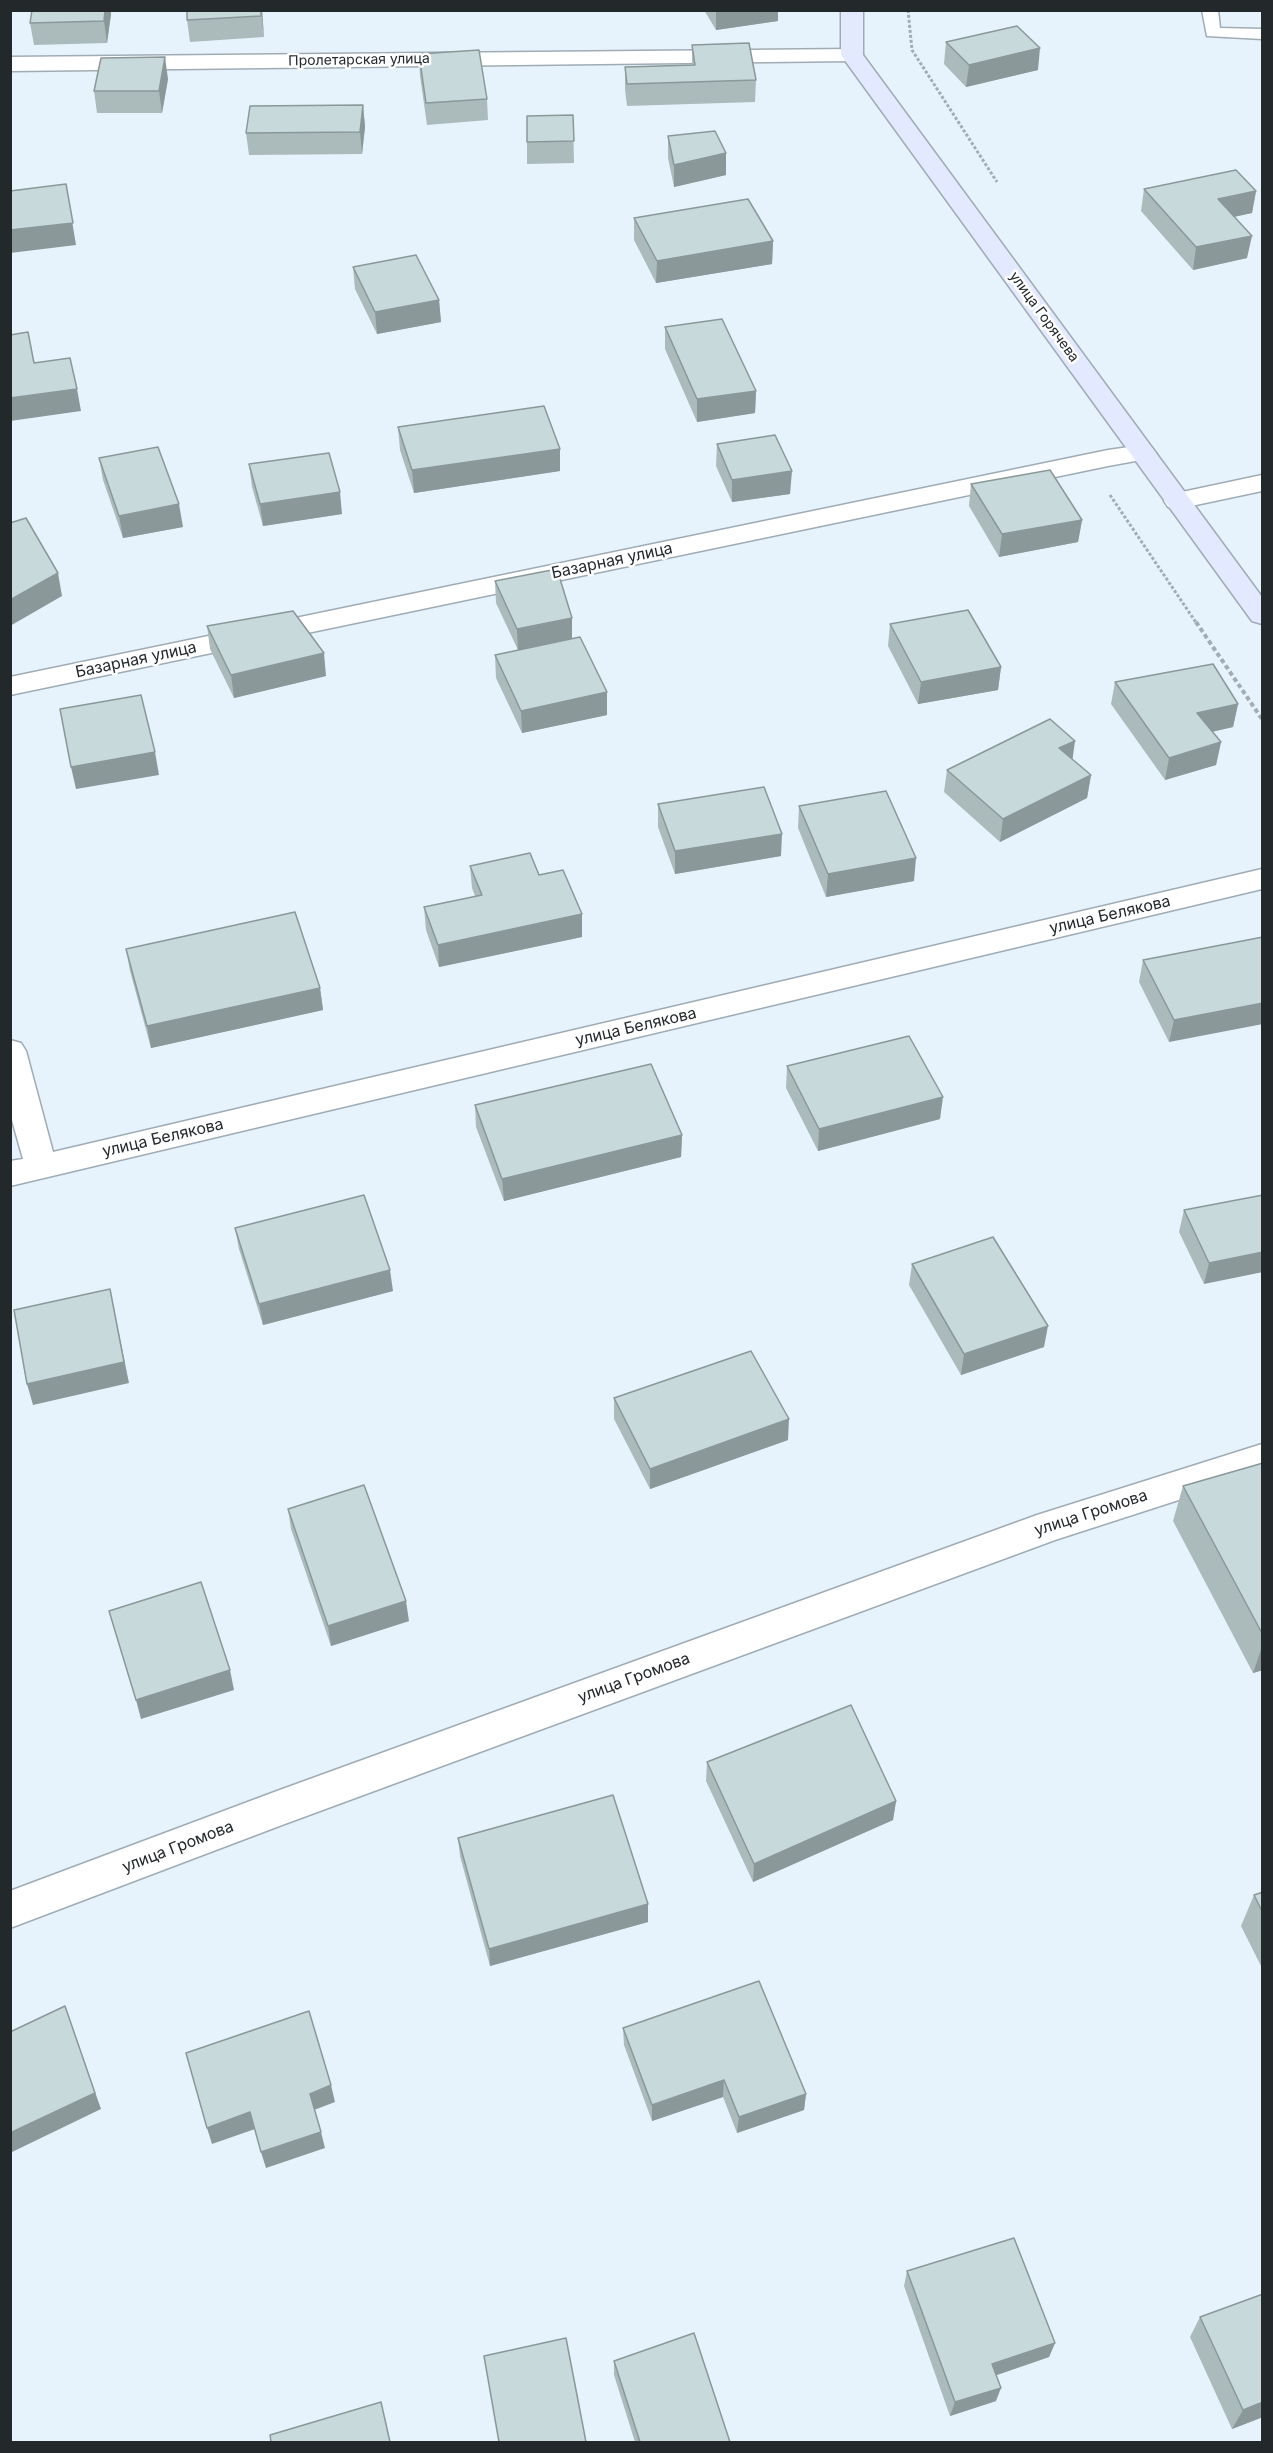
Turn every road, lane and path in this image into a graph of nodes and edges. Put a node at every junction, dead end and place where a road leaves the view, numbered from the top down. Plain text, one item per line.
1 (852, 10) edge
2 (1210, 10) edge
3 (1263, 34) edge
4 (852, 55) junction
5 (10, 64) edge
6 (1143, 453) junction
7 (1263, 483) edge
8 (1177, 501) junction
9 (1128, 523) dead end
10 (1263, 615) edge
11 (10, 686) edge
12 (1263, 719) edge
13 (1263, 879) edge
14 (10, 1050) edge
15 (41, 1167) junction
16 (10, 1174) edge
17 (1263, 1459) edge
18 (10, 1910) edge

1 - 4 main road
2 - 3 lane
4 - 5 street, Пролетарская улица
4 - 6 main road, улица Горячева
6 - 8 main road, улица Горячева
6 - 11 street, Базарная улица
7 - 8 street
8 - 10 main road, улица Горячева
9 - 12 path
13 - 15 street, улица Белякова
14 - 15 street
15 - 16 street, улица Белякова
17 - 18 street, улица Громова

